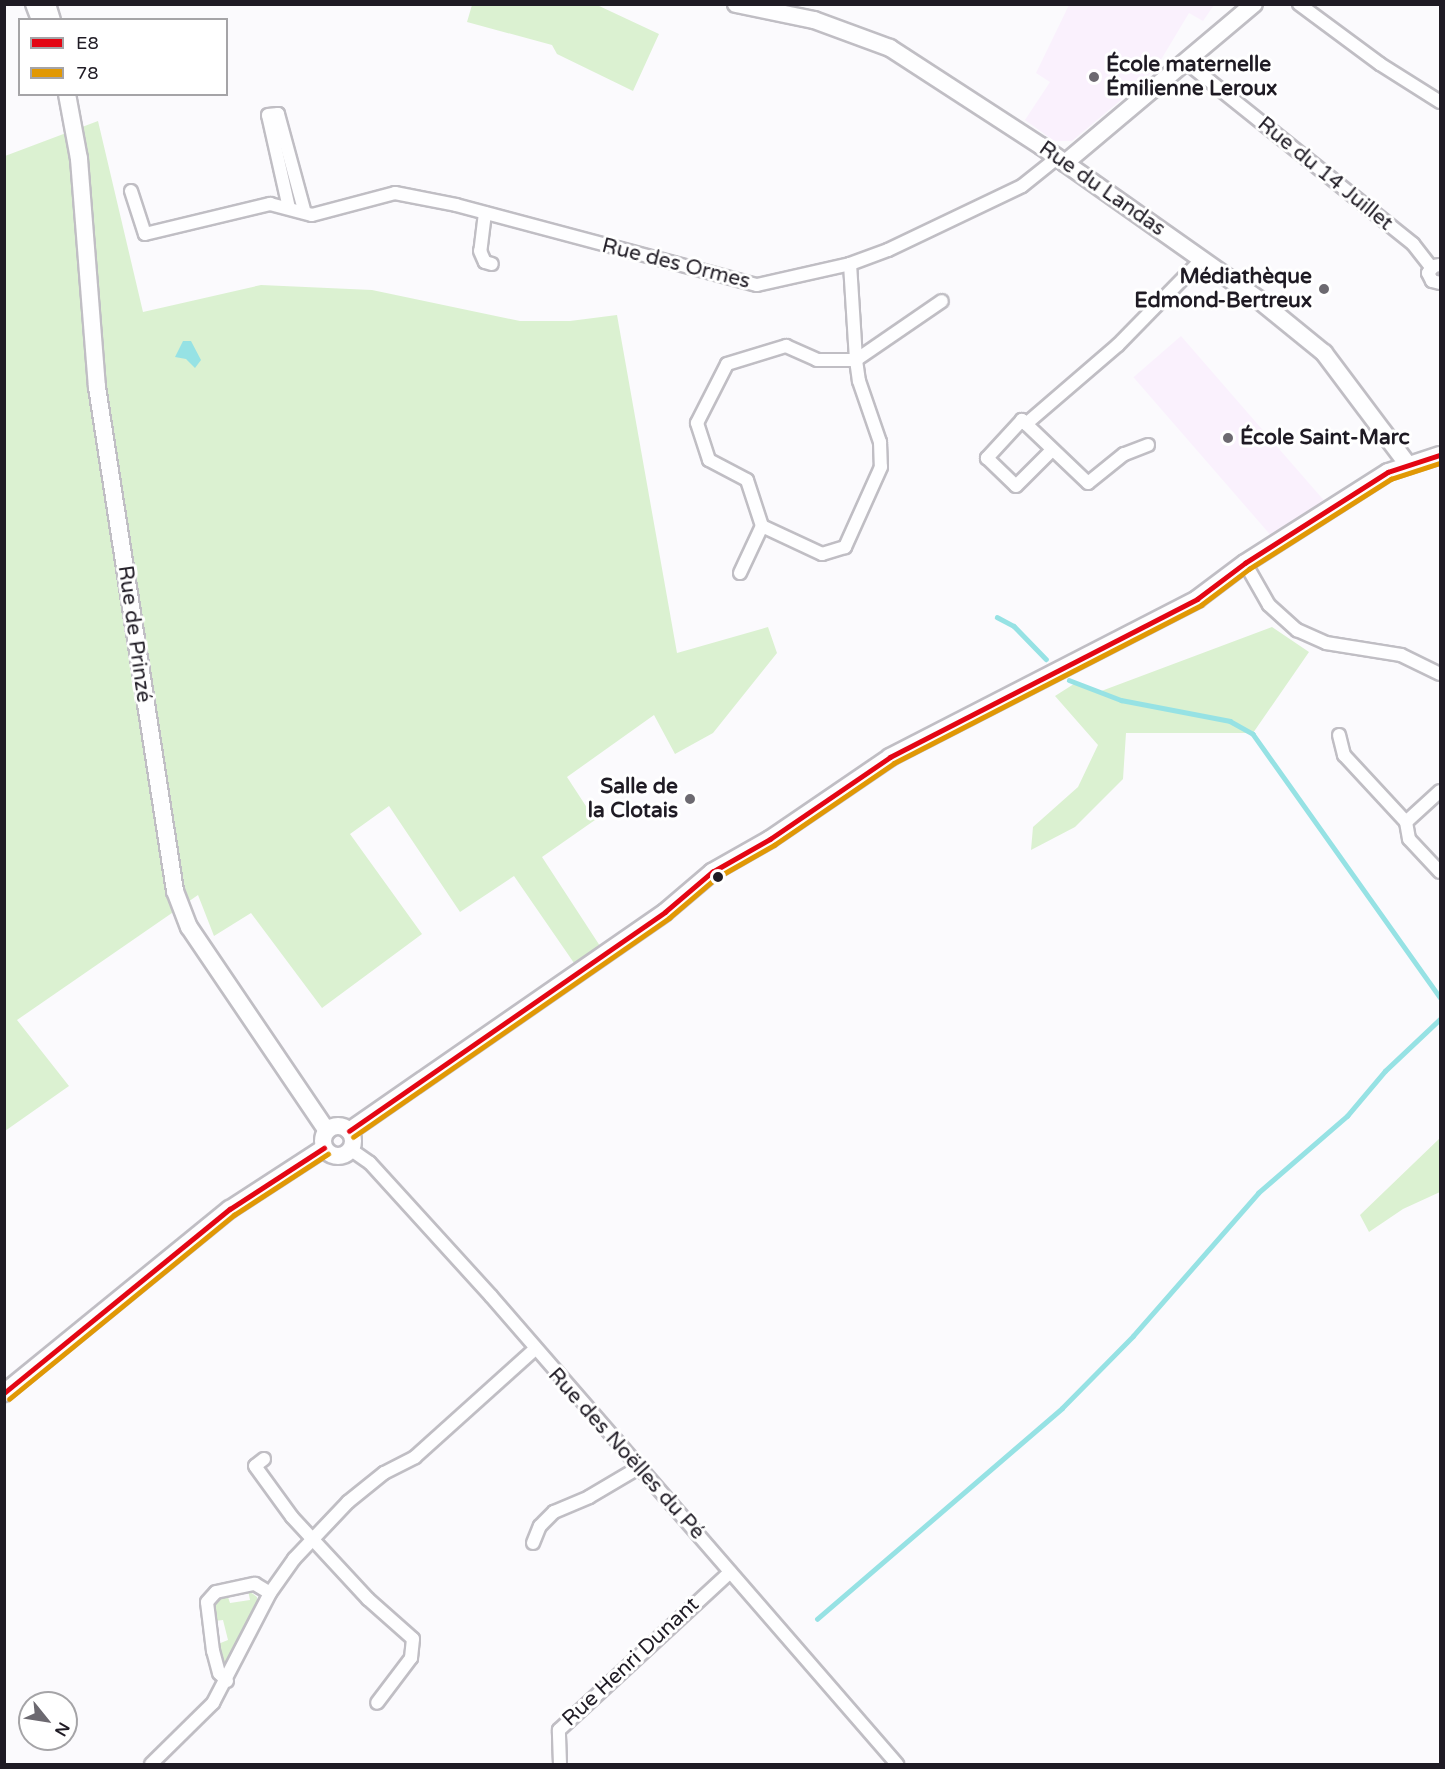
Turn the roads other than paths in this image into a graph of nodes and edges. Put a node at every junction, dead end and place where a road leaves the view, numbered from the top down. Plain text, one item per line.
1 (736, 4) edge
2 (1254, 4) edge
3 (1299, 4) edge
4 (1186, 62) junction
5 (67, 96) edge
6 (1440, 102) edge
7 (1061, 161) junction
8 (131, 191) dead end
9 (289, 208) junction
10 (304, 210) junction
11 (485, 213) junction
12 (1202, 259) junction
13 (492, 264) dead end
14 (850, 264) junction
15 (1436, 266) edge
16 (1440, 283) edge
17 (942, 301) dead end
18 (856, 360) junction
19 (1026, 424) junction
20 (1148, 445) dead end
21 (1052, 450) junction
22 (1440, 455) edge
23 (1408, 465) junction
24 (762, 526) junction
25 (1245, 563) junction
26 (740, 573) dead end
27 (1440, 674) edge
28 (1340, 735) dead end
29 (1440, 791) edge
30 (1406, 822) junction
31 (1440, 872) edge
32 (349, 1131) junction
33 (325, 1139) junction
34 (350, 1149) junction
35 (534, 1350) junction
36 (4, 1393) edge
37 (264, 1459) dead end
38 (638, 1468) junction
39 (312, 1539) junction
40 (533, 1543) dead end
41 (730, 1572) junction
42 (270, 1593) junction
43 (227, 1681) junction
44 (377, 1702) dead end
45 (151, 1764) edge
46 (560, 1764) edge
47 (897, 1764) edge

1 - 7 street, Rue du Landas
2 - 4 street
3 - 6 street
4 - 7 street
4 - 15 street, Rue du 14 Juillet
5 - 33 street, Rue de Prinzé
7 - 12 street, Rue du Landas
7 - 14 street, Rue des Ormes
8 - 9 street, Rue des Ormes
9 - 10 street, Rue des Ormes
9 - 10 street
10 - 11 street, Rue des Ormes
11 - 13 street
11 - 14 street, Rue des Ormes
12 - 19 street
12 - 23 street, Rue du Landas
14 - 18 street
15 - 16 street, Rue du 14 Juillet
17 - 18 street
18 - 24 street
18 - 24 street
19 - 21 street
19 - 21 street
20 - 21 street
22 - 23 street
23 - 25 street
24 - 26 street
25 - 27 street
25 - 32 street
28 - 30 street
29 - 30 street
30 - 31 street
32 - 33 street
32 - 34 street
33 - 34 street
33 - 36 street
34 - 35 street, Rue des Noëlles du Pé
35 - 38 street, Rue des Noëlles du Pé
35 - 39 street
37 - 39 street
38 - 40 street
38 - 41 street, Rue des Noëlles du Pé
39 - 42 street
39 - 44 street
41 - 46 street, Rue Henri Dunant
41 - 47 street, Rue des Noëlles du Pé
42 - 43 street
42 - 43 street
43 - 45 street

